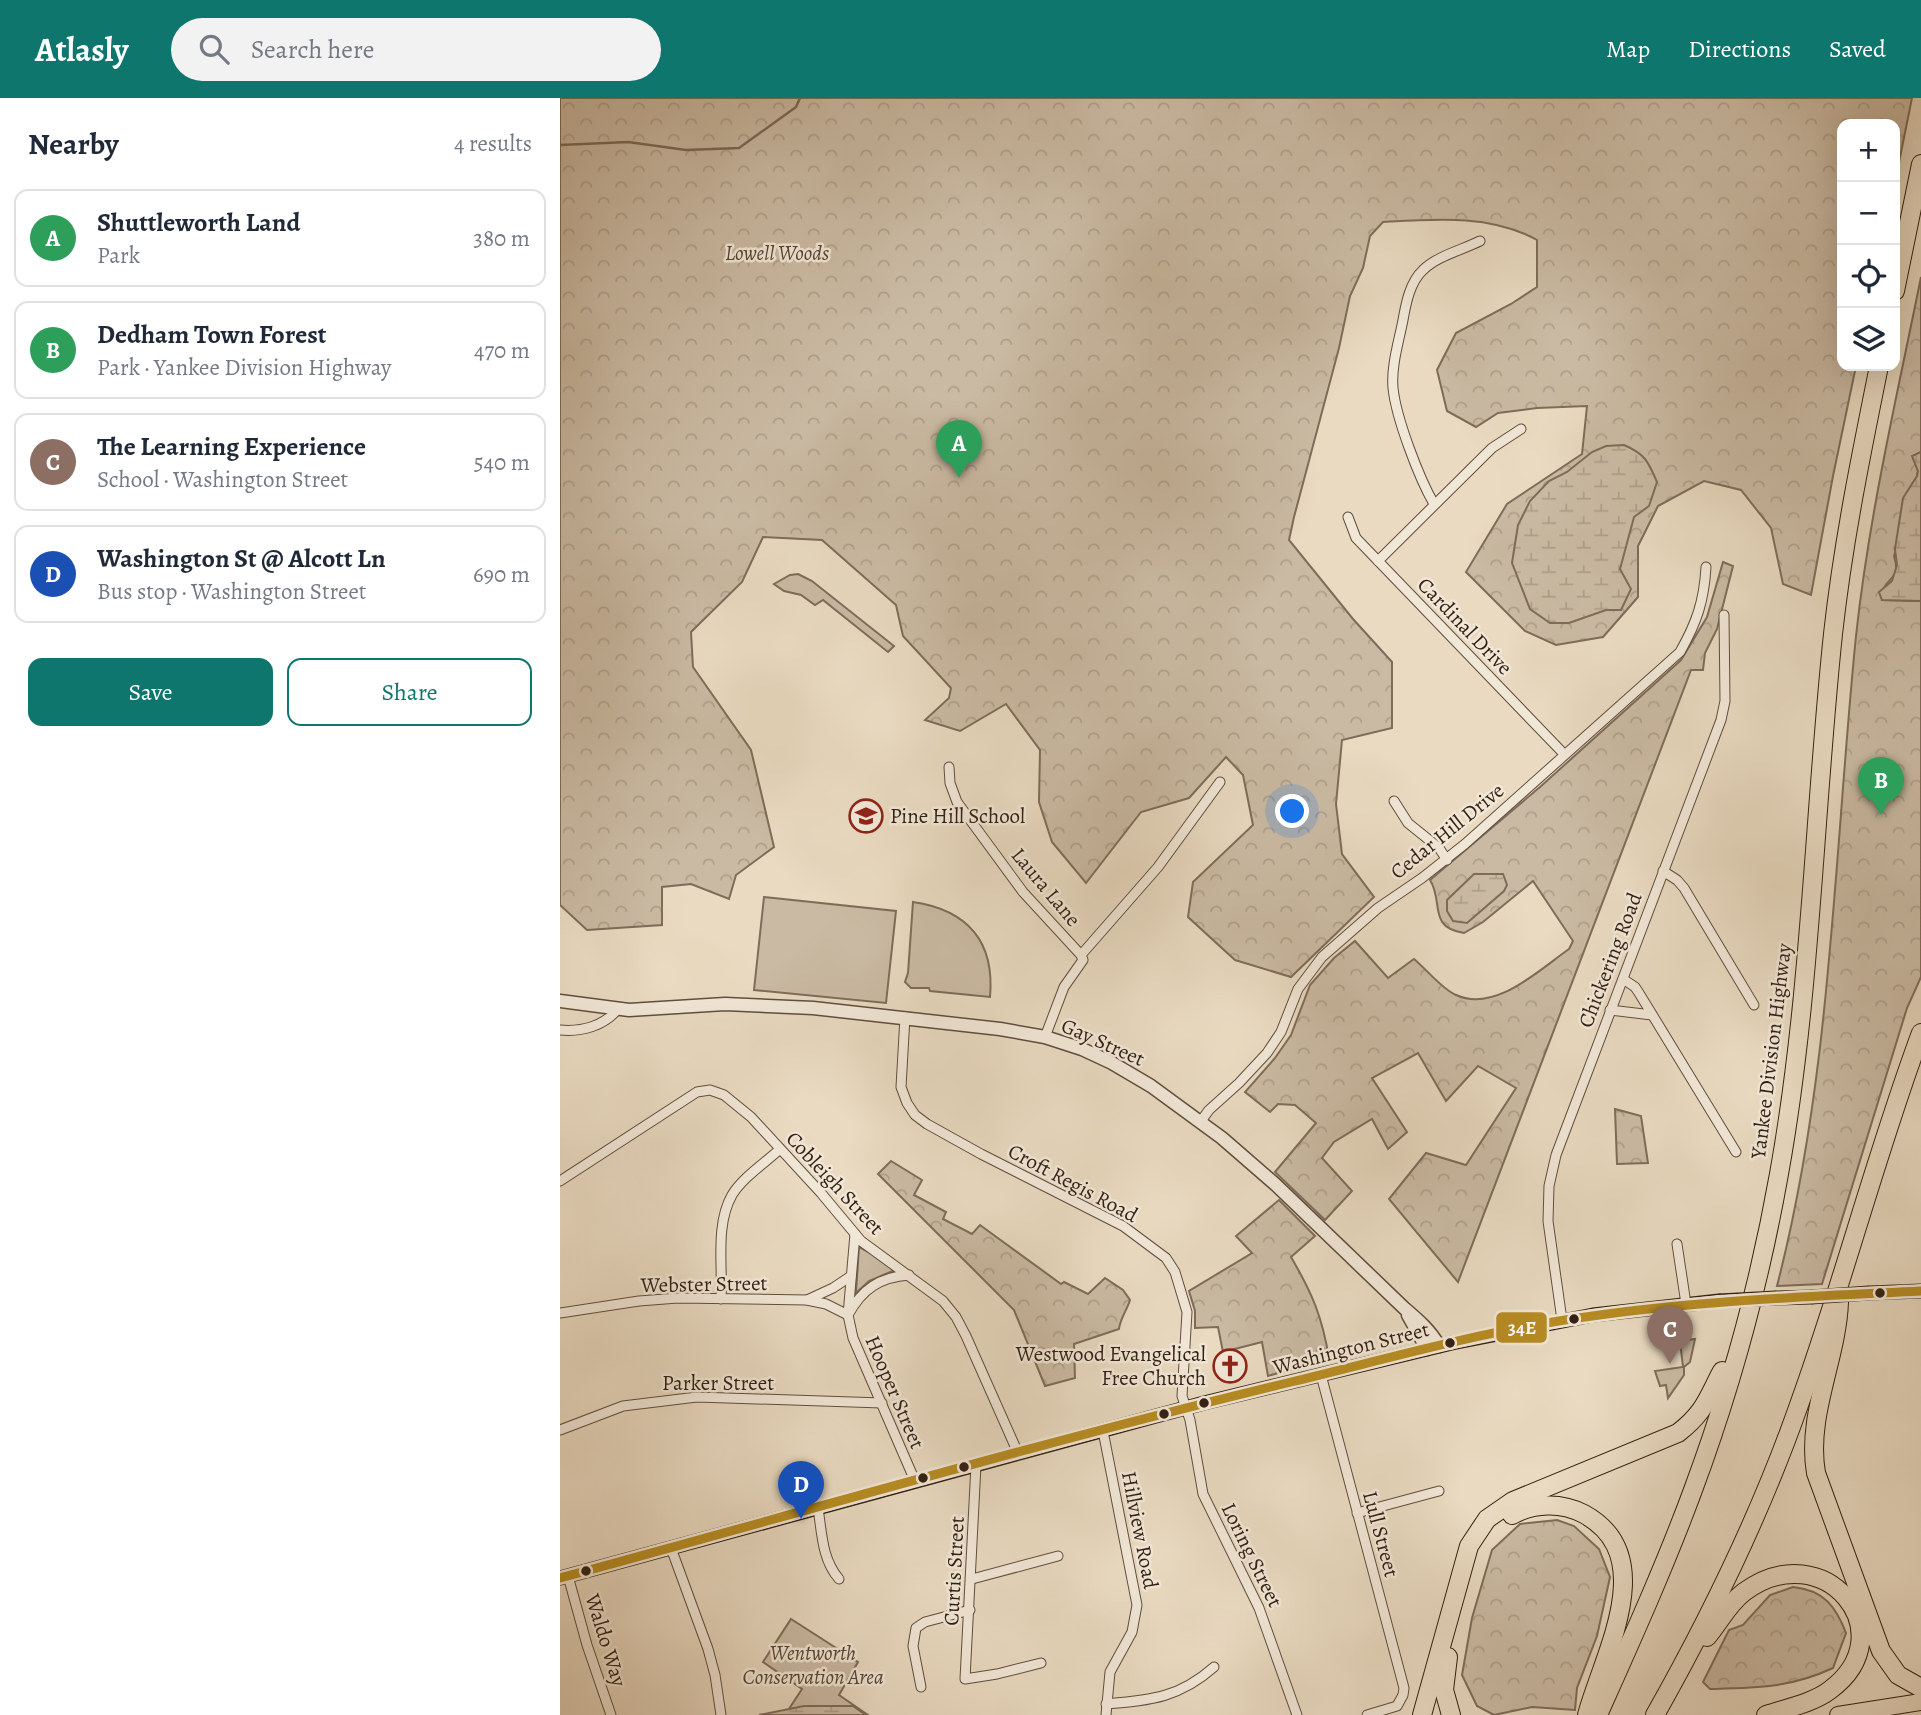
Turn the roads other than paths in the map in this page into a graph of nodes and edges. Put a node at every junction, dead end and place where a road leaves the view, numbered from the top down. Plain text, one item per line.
1 (1921, 164) edge
2 (1480, 241) dead end
3 (1900, 267) edge
4 (1878, 371) edge
5 (1521, 429) dead end
6 (1434, 504) junction
7 (1348, 517) dead end
8 (1378, 561) junction
9 (1706, 567) dead end
10 (1724, 615) dead end
11 (1564, 754) junction
12 (949, 767) dead end
13 (1220, 782) dead end
14 (1394, 801) dead end
15 (1447, 859) junction
16 (1662, 871) junction
17 (1081, 954) junction
18 (1623, 979) junction
19 (560, 1001) edge
20 (1754, 1004) dead end
21 (618, 1009) junction
22 (1610, 1010) junction
23 (1652, 1016) junction
24 (905, 1017) junction
25 (560, 1030) edge
26 (1921, 1032) edge
27 (1045, 1037) junction
28 (1201, 1121) junction
29 (780, 1149) junction
30 (1736, 1152) dead end
31 (560, 1181) edge
32 (855, 1234) junction
33 (1677, 1244) dead end
34 (909, 1275) junction
35 (851, 1276) junction
36 (1839, 1279) junction
37 (1921, 1291) edge
38 (721, 1299) junction
39 (807, 1300) junction
40 (1686, 1304) junction
41 (560, 1313) edge
42 (848, 1315) junction
43 (1562, 1320) junction
44 (1741, 1338) junction
45 (1433, 1348) junction
46 (1321, 1375) junction
47 (882, 1403) junction
48 (1186, 1408) junction
49 (560, 1430) edge
50 (1103, 1431) junction
51 (1018, 1453) junction
52 (976, 1465) junction
53 (915, 1481) junction
54 (1439, 1491) dead end
55 (818, 1508) junction
56 (1357, 1513) junction
57 (671, 1548) junction
58 (1058, 1556) dead end
59 (564, 1577) edge
60 (839, 1579) dead end
61 (972, 1579) junction
62 (970, 1610) junction
63 (1686, 1660) junction
64 (1041, 1663) dead end
65 (1214, 1667) dead end
66 (920, 1687) dead end
67 (1921, 1688) edge
68 (1921, 1702) edge
69 (1106, 1704) junction
70 (611, 1715) edge
71 (721, 1715) edge
72 (1106, 1715) edge
73 (1297, 1715) edge
74 (1367, 1715) edge
75 (1422, 1715) edge
76 (1451, 1715) edge
77 (1587, 1715) edge
78 (1598, 1715) edge
79 (1655, 1715) edge
80 (1766, 1715) edge
81 (1838, 1715) edge

1 - 3 highway
2 - 6 street
4 - 44 highway, Yankee Division Highway
5 - 6 street
6 - 8 street
7 - 8 street, Cardinal Drive
8 - 11 street, Cardinal Drive
9 - 11 street, Cedar Hill Drive
10 - 16 street, Chickering Road
11 - 15 street, Cedar Hill Drive
12 - 17 street, Laura Lane
13 - 17 street, Laura Lane
14 - 15 street
15 - 28 street, Cedar Hill Drive
16 - 18 street, Chickering Road
16 - 20 street
17 - 27 street, Laura Lane
18 - 22 street, Chickering Road
18 - 23 street
19 - 21 main road, Gay Street
21 - 24 main road, Gay Street
21 - 25 street
22 - 23 street
22 - 43 street, Chickering Road
23 - 30 street
24 - 27 main road, Gay Street
24 - 48 street, Croft Regis Road
26 - 36 highway
27 - 28 main road, Gay Street
28 - 45 main road, Gay Street
29 - 31 street, Cobleigh Street
29 - 32 street, Cobleigh Street
29 - 38 street
32 - 34 street, Cobleigh Street
32 - 35 street, Hooper Street
33 - 40 street
34 - 42 street, Hooper Street
34 - 51 street, Cobleigh Street
35 - 39 street, Webster Street
35 - 42 street, Hooper Street
36 - 63 highway
36 - 67 highway
37 - 40 main road, Washington Street, bridge
38 - 39 street, Webster Street
38 - 41 street, Webster Street
39 - 42 street, Webster Street
40 - 43 main road, Washington Street
42 - 47 street, Hooper Street
43 - 45 main road, Washington Street
44 - 75 highway
44 - 78 highway, Yankee Division Highway
45 - 46 main road, Washington Street
46 - 48 main road, Washington Street
46 - 56 street, Lull Street
47 - 49 street, Parker Street
47 - 53 street, Hooper Street
48 - 50 main road, Washington Street
48 - 73 street, Loring Street
50 - 51 main road, Washington Street
50 - 69 street, Hillview Road
51 - 52 main road, Washington Street
52 - 53 main road, Washington Street
52 - 61 street, Curtis Street
53 - 55 main road, Washington Street
54 - 56 street
55 - 57 main road, Washington Street
55 - 60 street
56 - 74 street, Lull Street
57 - 59 main road, Washington Street
57 - 71 street
58 - 61 street
59 - 70 street, Waldo Way
61 - 62 street, Curtis Street
62 - 64 street, Curtis Street
62 - 66 street
63 - 79 highway
63 - 80 highway
65 - 69 street
68 - 81 highway
69 - 72 street, Hillview Road
76 - 77 highway

